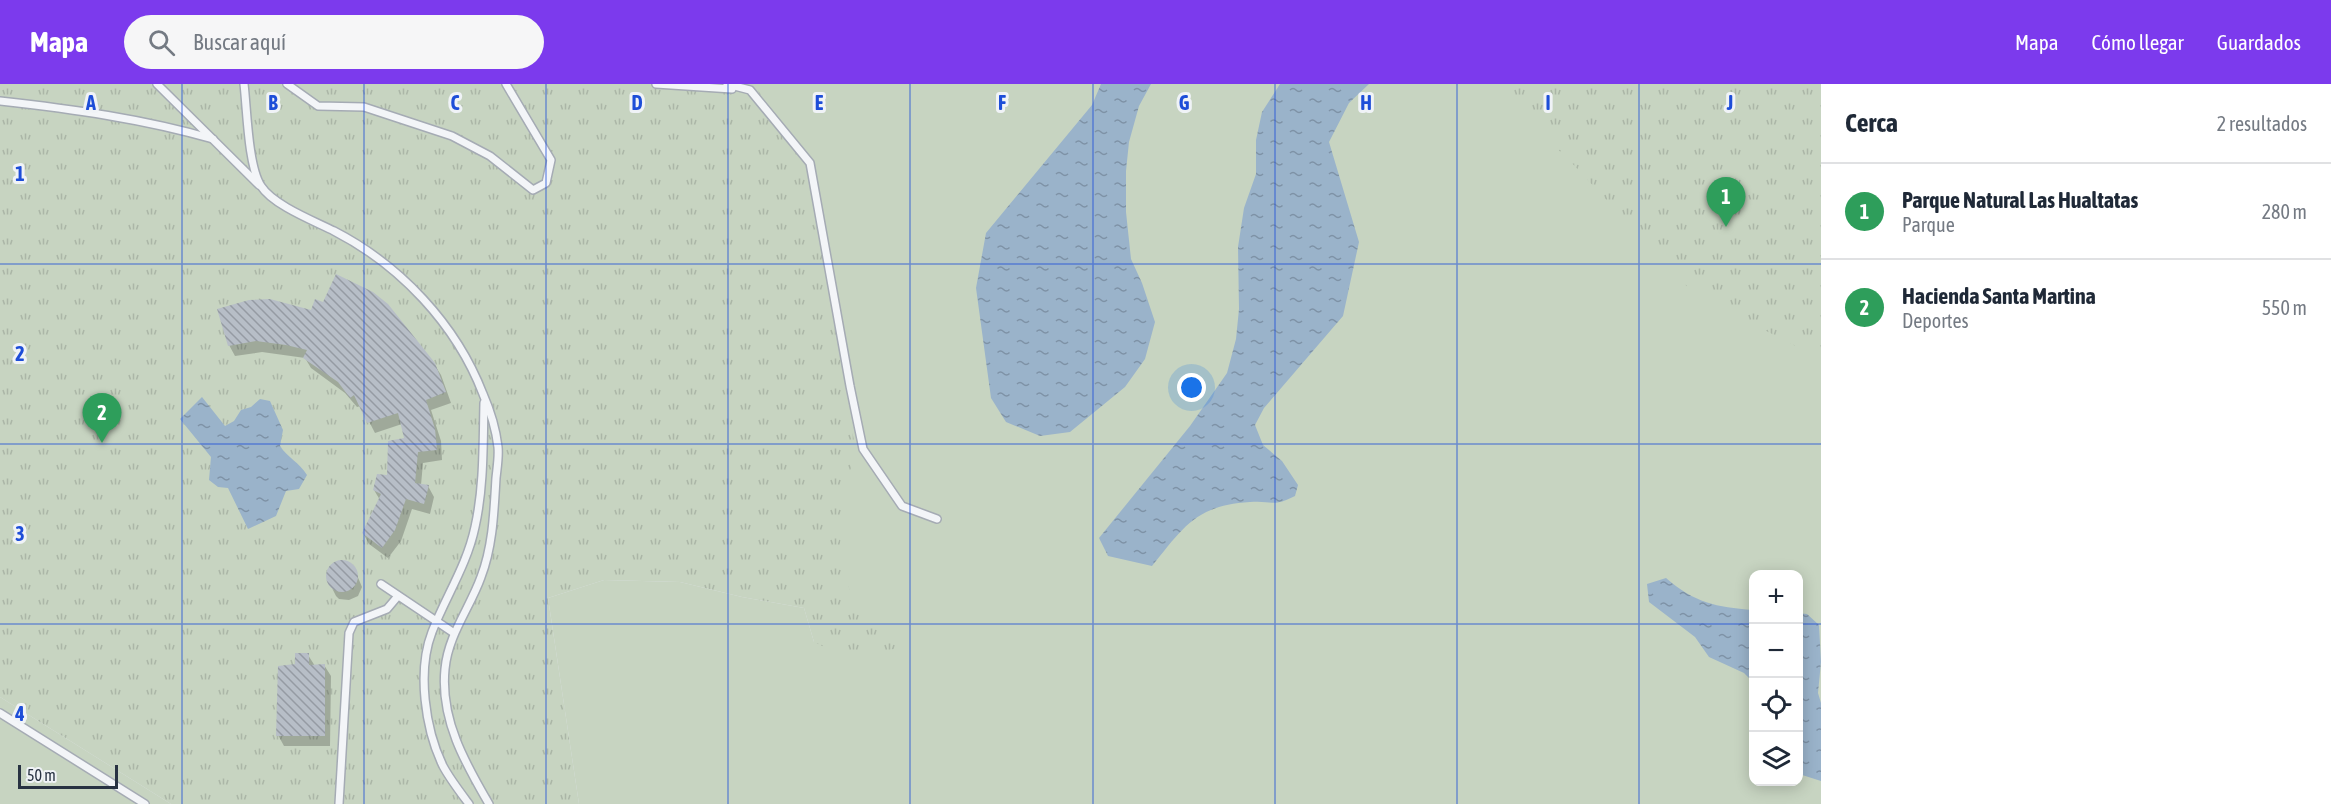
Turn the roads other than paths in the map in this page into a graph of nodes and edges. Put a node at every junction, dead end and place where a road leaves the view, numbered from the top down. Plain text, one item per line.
1 (157, 84) edge
2 (244, 84) edge
3 (287, 84) edge
4 (506, 84) edge
5 (656, 84) edge
6 (727, 84) edge
7 (750, 90) junction
8 (0, 101) edge
9 (213, 139) junction
10 (261, 187) junction
11 (484, 395) junction
12 (937, 519) dead end
13 (381, 584) dead end
14 (398, 596) junction
15 (437, 621) junction
16 (454, 633) junction
17 (0, 713) edge
18 (145, 804) edge
19 (339, 804) edge
20 (469, 804) edge
21 (489, 804) edge

1 - 9 lane
2 - 10 lane
3 - 4 lane
5 - 7 lane
6 - 7 lane
7 - 12 lane
8 - 9 lane
9 - 10 lane
10 - 11 lane
11 - 15 lane
11 - 16 lane
13 - 14 lane
14 - 15 lane
14 - 19 lane
15 - 16 lane
15 - 20 lane
16 - 21 lane
17 - 18 lane

